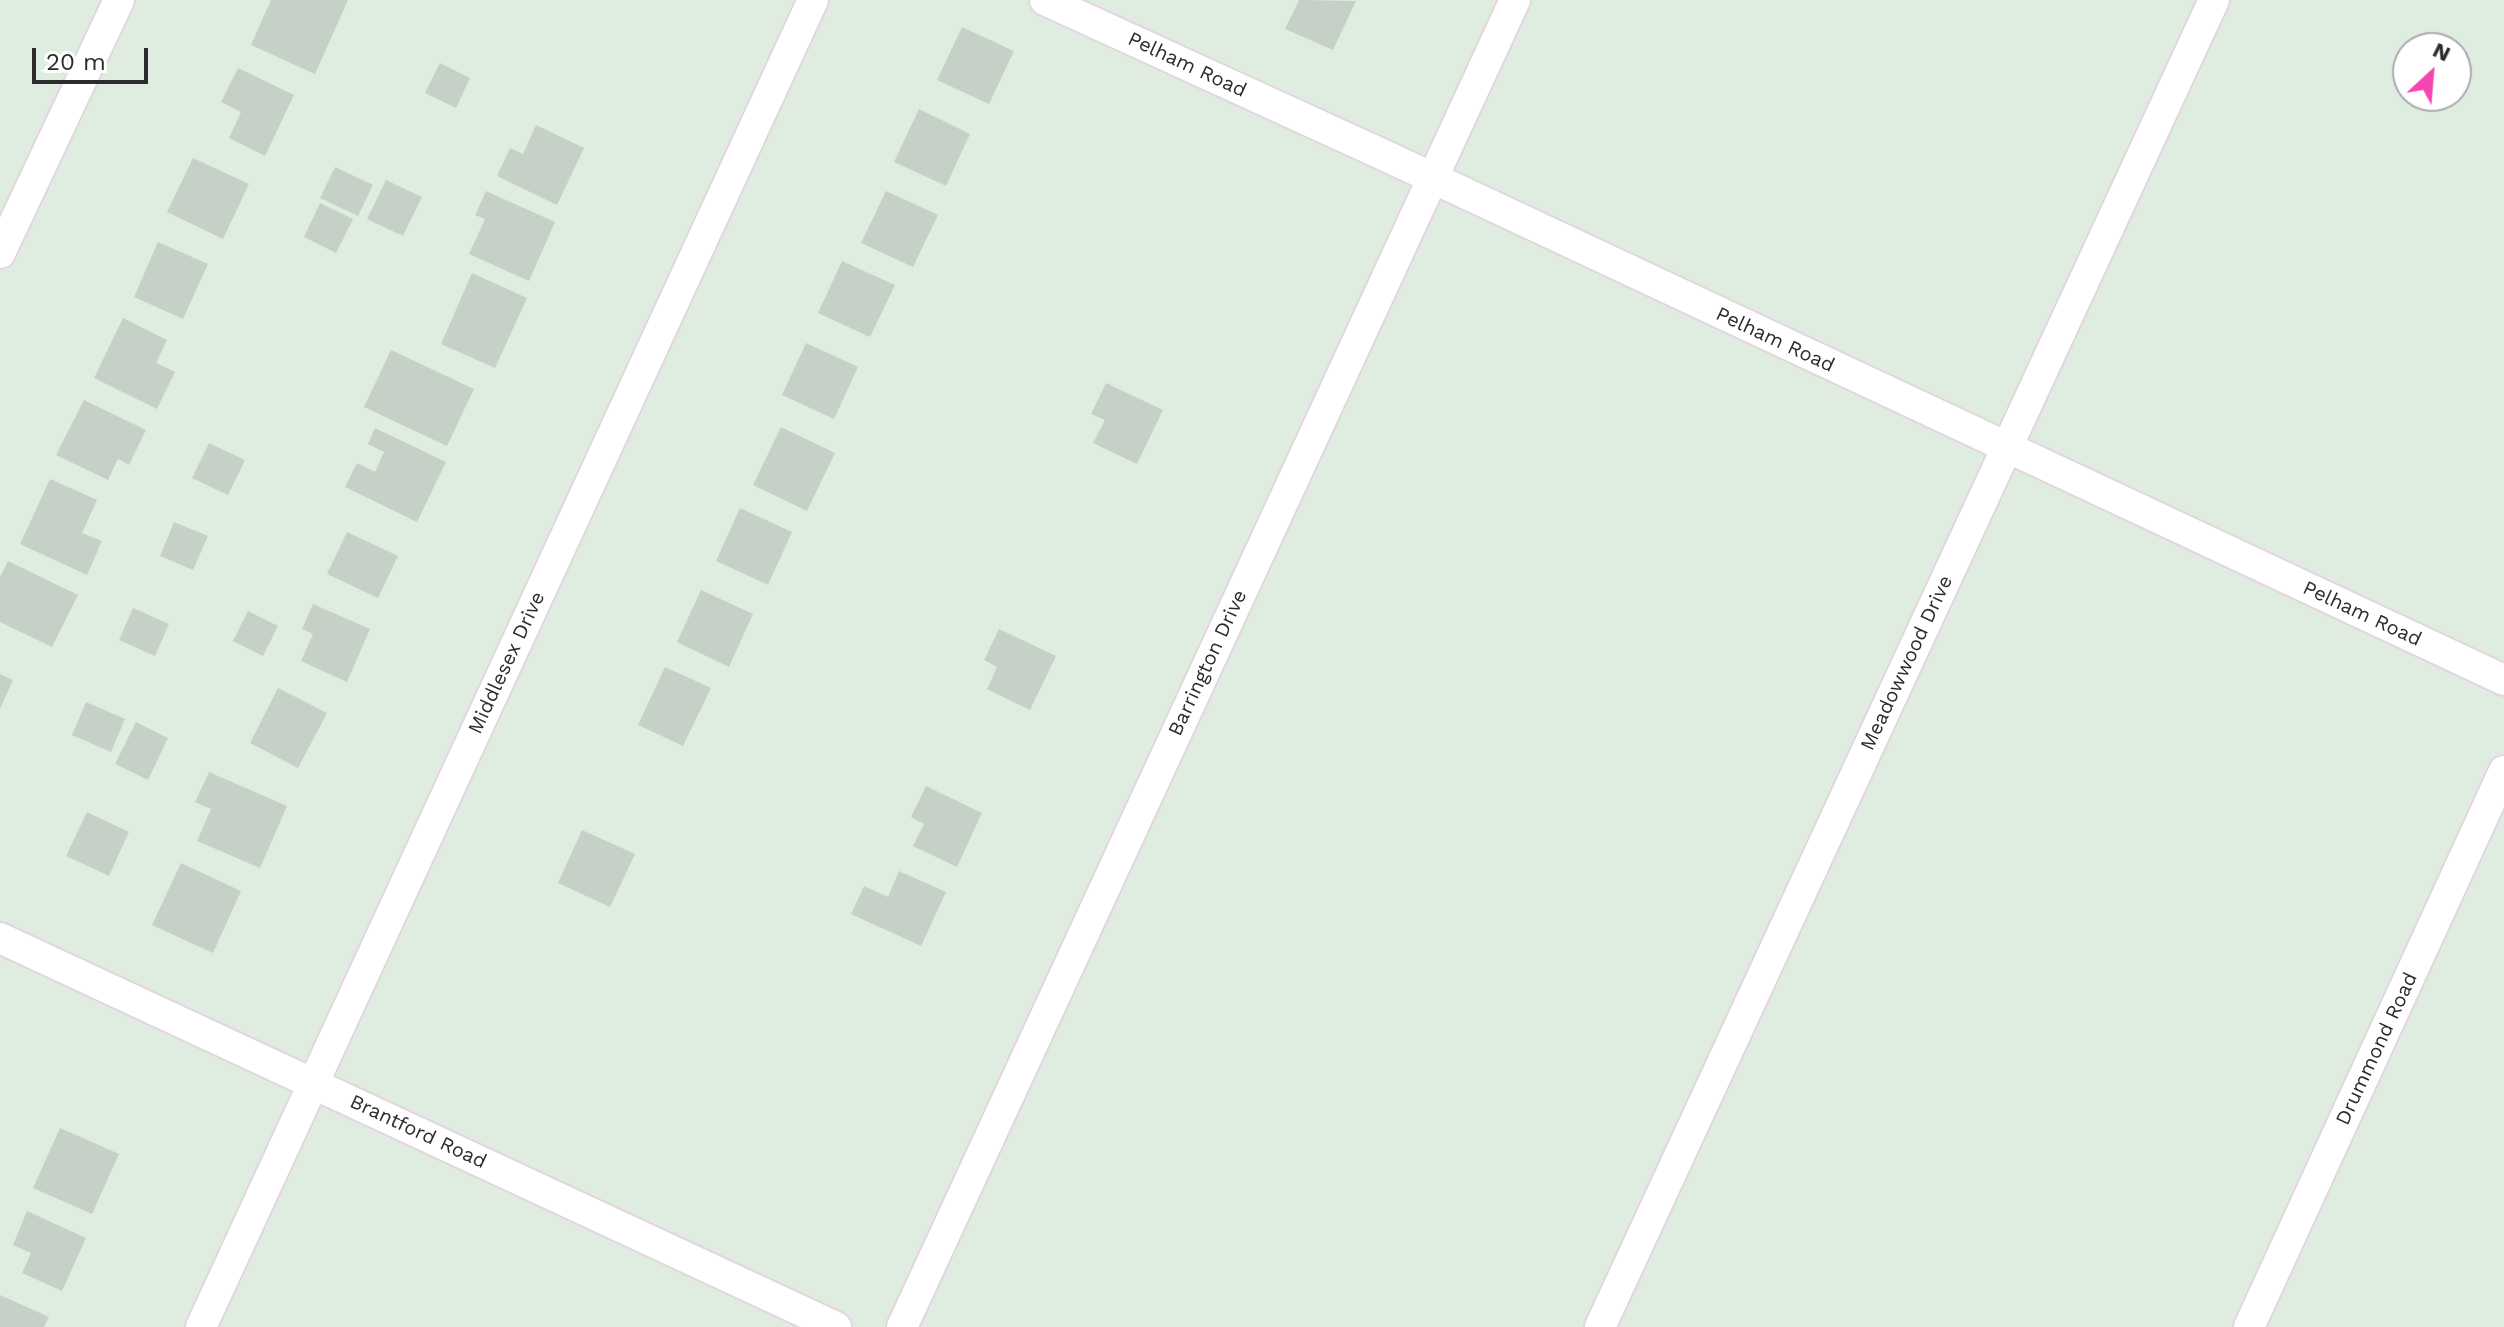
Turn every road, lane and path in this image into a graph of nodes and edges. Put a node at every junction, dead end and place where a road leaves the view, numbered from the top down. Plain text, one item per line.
1 (119, 0) edge
2 (813, 0) edge
3 (1045, 0) edge
4 (1515, 0) edge
5 (2214, 0) edge
6 (1432, 179) junction
7 (0, 253) edge
8 (2006, 448) junction
9 (2504, 680) edge
10 (2504, 771) edge
11 (0, 938) edge
12 (314, 1083) junction
13 (201, 1327) edge
14 (836, 1327) edge
15 (902, 1327) edge
16 (1600, 1327) edge
17 (2249, 1327) edge

1 - 7 street
2 - 12 street, Middlesex Drive
3 - 6 street, Pelham Road
4 - 6 street, Barrington Drive
5 - 8 street, Meadowwood Drive
6 - 8 street, Pelham Road
6 - 15 street, Barrington Drive
8 - 9 street, Pelham Road
8 - 16 street, Meadowwood Drive
10 - 17 street, Drummond Road
11 - 12 street, Brantford Road
12 - 13 street, Middlesex Drive
12 - 14 street, Brantford Road

